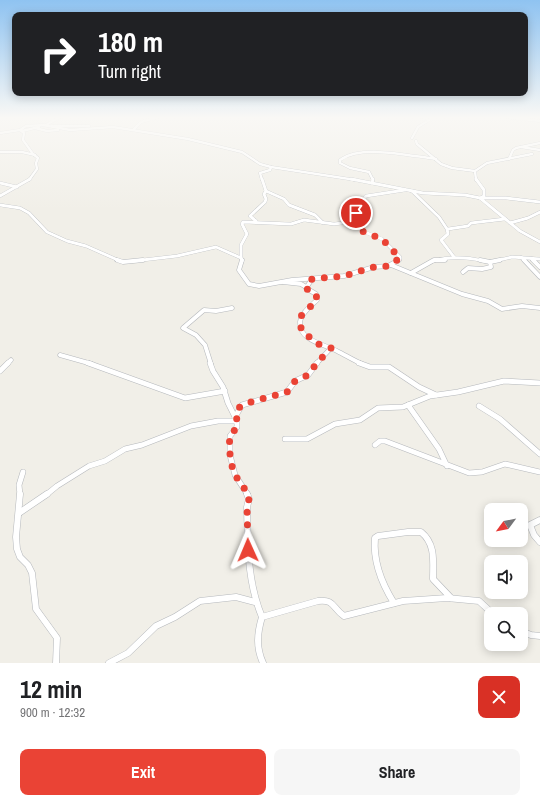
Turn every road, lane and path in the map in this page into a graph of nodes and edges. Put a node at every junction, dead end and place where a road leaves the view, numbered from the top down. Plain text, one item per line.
1 (29, 148) joint
2 (226, 148) edge
3 (422, 148) edge
4 (518, 148) edge
5 (526, 148) edge
6 (540, 150) edge
7 (0, 152) edge
8 (22, 152) junction
9 (532, 154) dead end
10 (34, 156) junction
11 (510, 158) junction
12 (436, 159) junction
13 (271, 168) junction
14 (475, 171) junction
15 (0, 183) edge
16 (372, 183) junction
17 (17, 187) junction
18 (405, 190) junction
19 (266, 191) junction
20 (412, 191) junction
21 (0, 196) edge
22 (481, 198) junction
23 (540, 202) edge
24 (0, 204) edge
25 (540, 212) edge
26 (505, 219) junction
27 (359, 221) junction
28 (258, 222) junction
29 (324, 223) junction
30 (510, 223) junction
31 (448, 229) junction
32 (540, 242) edge
33 (454, 257) junction
34 (521, 257) junction
35 (241, 258) junction
36 (531, 258) junction
37 (540, 259) edge
38 (490, 262) junction
39 (391, 265) junction
40 (540, 267) edge
41 (463, 272) dead end
42 (411, 273) junction
43 (540, 277) edge
44 (312, 279) junction
45 (281, 282) junction
46 (306, 287) junction
47 (232, 308) dead end
48 (540, 308) edge
49 (331, 348) junction
50 (60, 355) dead end
51 (11, 360) dead end
52 (0, 371) edge
53 (540, 383) edge
54 (225, 391) junction
55 (436, 395) junction
56 (408, 405) junction
57 (479, 406) dead end
58 (236, 419) junction
59 (285, 439) dead end
60 (375, 446) dead end
61 (540, 454) edge
62 (447, 466) junction
63 (23, 472) dead end
64 (540, 472) edge
65 (19, 513) junction
66 (540, 520) edge
67 (540, 542) edge
68 (451, 598) junction
69 (255, 602) junction
70 (394, 603) junction
71 (485, 607) edge
72 (262, 617) junction
73 (528, 634) edge
74 (540, 636) edge
75 (56, 663) edge
76 (109, 663) edge
77 (263, 663) edge

1 - 8 street
1 - 10 street
2 - 13 street
3 - 12 street
4 - 11 street
5 - 6 street
7 - 8 street
8 - 10 street
9 - 11 street
10 - 17 street
11 - 14 street
12 - 14 street
12 - 16 street
13 - 16 street
13 - 19 street
14 - 22 street
15 - 17 street
16 - 18 street
17 - 21 street
18 - 20 street
18 - 27 street
19 - 28 street
19 - 29 street
20 - 22 street
20 - 31 street
22 - 23 street
22 - 26 street
24 - 35 street
25 - 30 street
26 - 30 street
26 - 31 street
27 - 29 street
27 - 39 street
28 - 29 street
28 - 35 street
30 - 32 street
31 - 33 street
33 - 38 street
33 - 42 street
34 - 36 street
34 - 38 street
34 - 43 street
35 - 45 street
36 - 37 street
36 - 40 street
38 - 41 street
39 - 42 street
39 - 44 street
42 - 48 street
44 - 45 street
44 - 46 street
45 - 46 street
46 - 49 street
47 - 54 street
49 - 55 street
49 - 58 street
50 - 54 street
51 - 52 street
53 - 55 street
54 - 58 street
55 - 56 street
56 - 59 street
56 - 62 street
57 - 61 street
58 - 65 street
58 - 69 street
60 - 62 street
62 - 64 street
63 - 65 street
65 - 75 street
66 - 67 street
68 - 70 street
68 - 70 street
68 - 71 street
69 - 72 street
69 - 76 street
70 - 72 street
72 - 77 street
73 - 74 street

